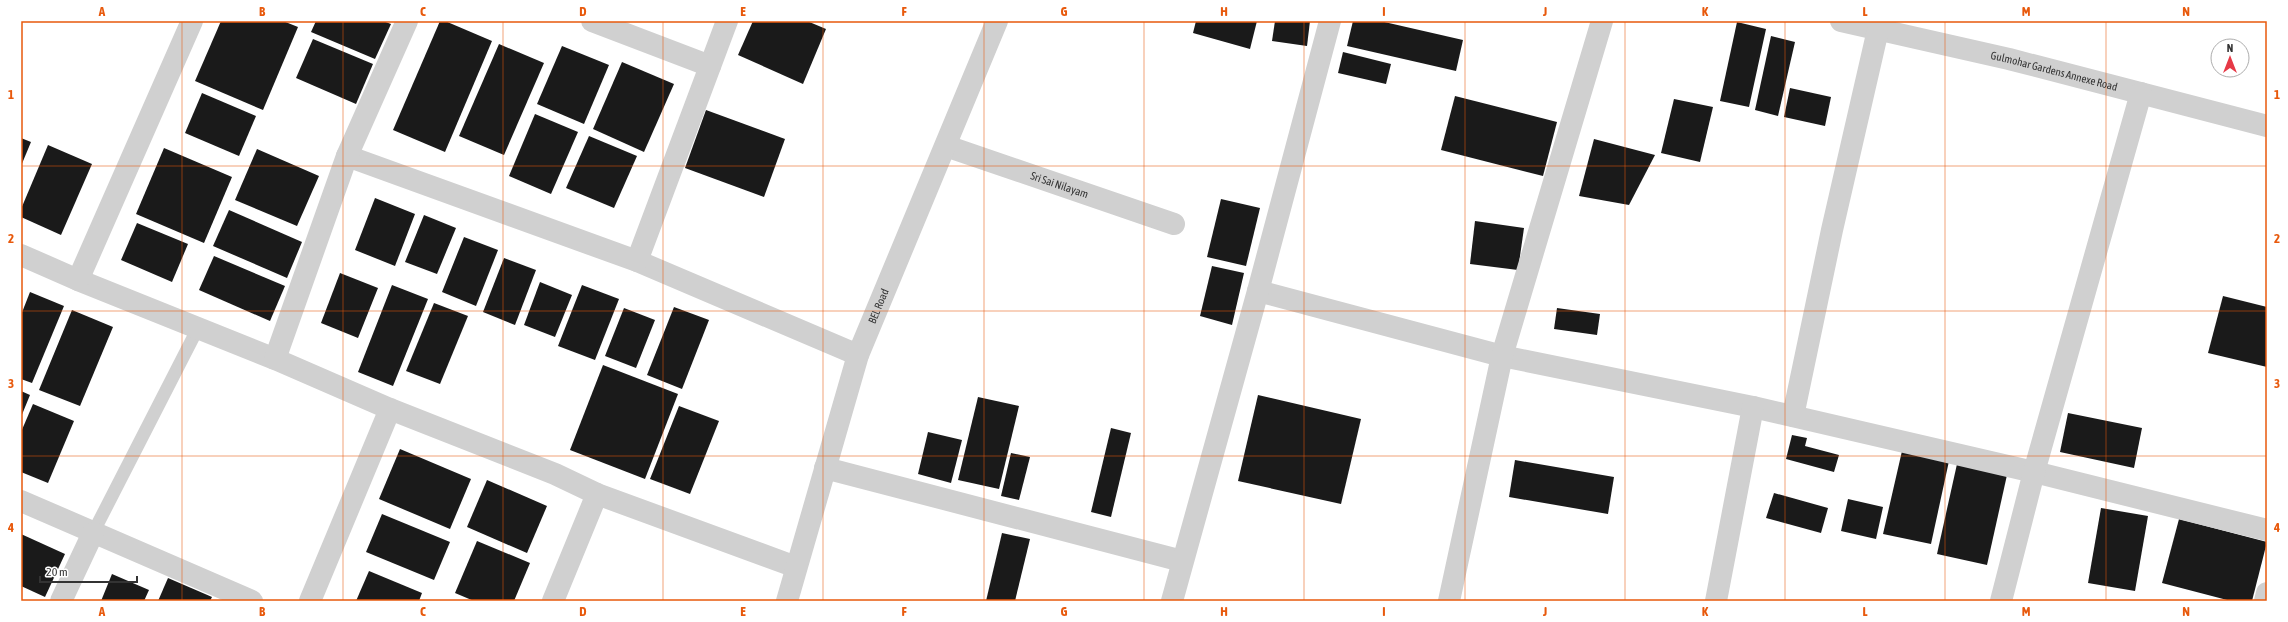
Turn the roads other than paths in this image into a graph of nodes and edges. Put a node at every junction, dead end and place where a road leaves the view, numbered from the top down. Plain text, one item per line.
1 (192, 21) edge
2 (407, 21) edge
3 (592, 21) edge
4 (727, 21) edge
5 (997, 21) edge
6 (1330, 21) edge
7 (1602, 21) edge
8 (1841, 21) edge
9 (1879, 26) edge
10 (710, 66) junction
11 (2141, 93) junction
12 (2267, 126) edge
13 (946, 146) junction
14 (347, 156) junction
15 (1174, 224) dead end
16 (21, 255) edge
17 (637, 261) junction
18 (78, 280) junction
19 (1258, 291) junction
20 (198, 328) junction
21 (858, 355) junction
22 (1502, 356) junction
23 (275, 359) junction
24 (1753, 407) junction
25 (390, 409) junction
26 (1793, 416) junction
27 (825, 468) junction
28 (2034, 472) junction
29 (597, 494) junction
30 (21, 501) edge
31 (2267, 530) edge
32 (93, 533) junction
33 (1182, 561) junction
34 (796, 567) junction
35 (2267, 593) edge
36 (61, 601) edge
37 (252, 601) edge
38 (310, 601) edge
39 (554, 601) edge
40 (787, 601) edge
41 (1172, 601) edge
42 (1449, 601) edge
43 (1716, 601) edge
44 (2001, 601) edge
45 (2265, 601) edge

1 - 18 street
2 - 14 street
3 - 10 street
4 - 10 street
5 - 13 street, BEL Road
6 - 19 street
7 - 22 street
8 - 9 street, Gulmohar Gardens Annexe Road
9 - 11 street, Gulmohar Gardens Annexe Road
9 - 26 street
10 - 17 street
11 - 12 street, Gulmohar Gardens Annexe Road
11 - 28 street
13 - 15 street, Sri Sai Nilayam
13 - 21 street, BEL Road
14 - 17 street
14 - 23 street
16 - 18 street
17 - 21 street
18 - 20 street
19 - 22 street
19 - 33 street
20 - 23 street
20 - 32 lane
21 - 27 street, BEL Road
22 - 24 street
22 - 42 street
23 - 25 street
24 - 26 street
24 - 43 street
25 - 29 street
25 - 38 street
26 - 28 street
27 - 33 street
27 - 34 street, BEL Road
28 - 31 street
28 - 44 street
29 - 34 street
29 - 39 street
30 - 32 street
32 - 36 street
32 - 37 street
33 - 41 street
34 - 40 street, BEL Road
35 - 45 street

